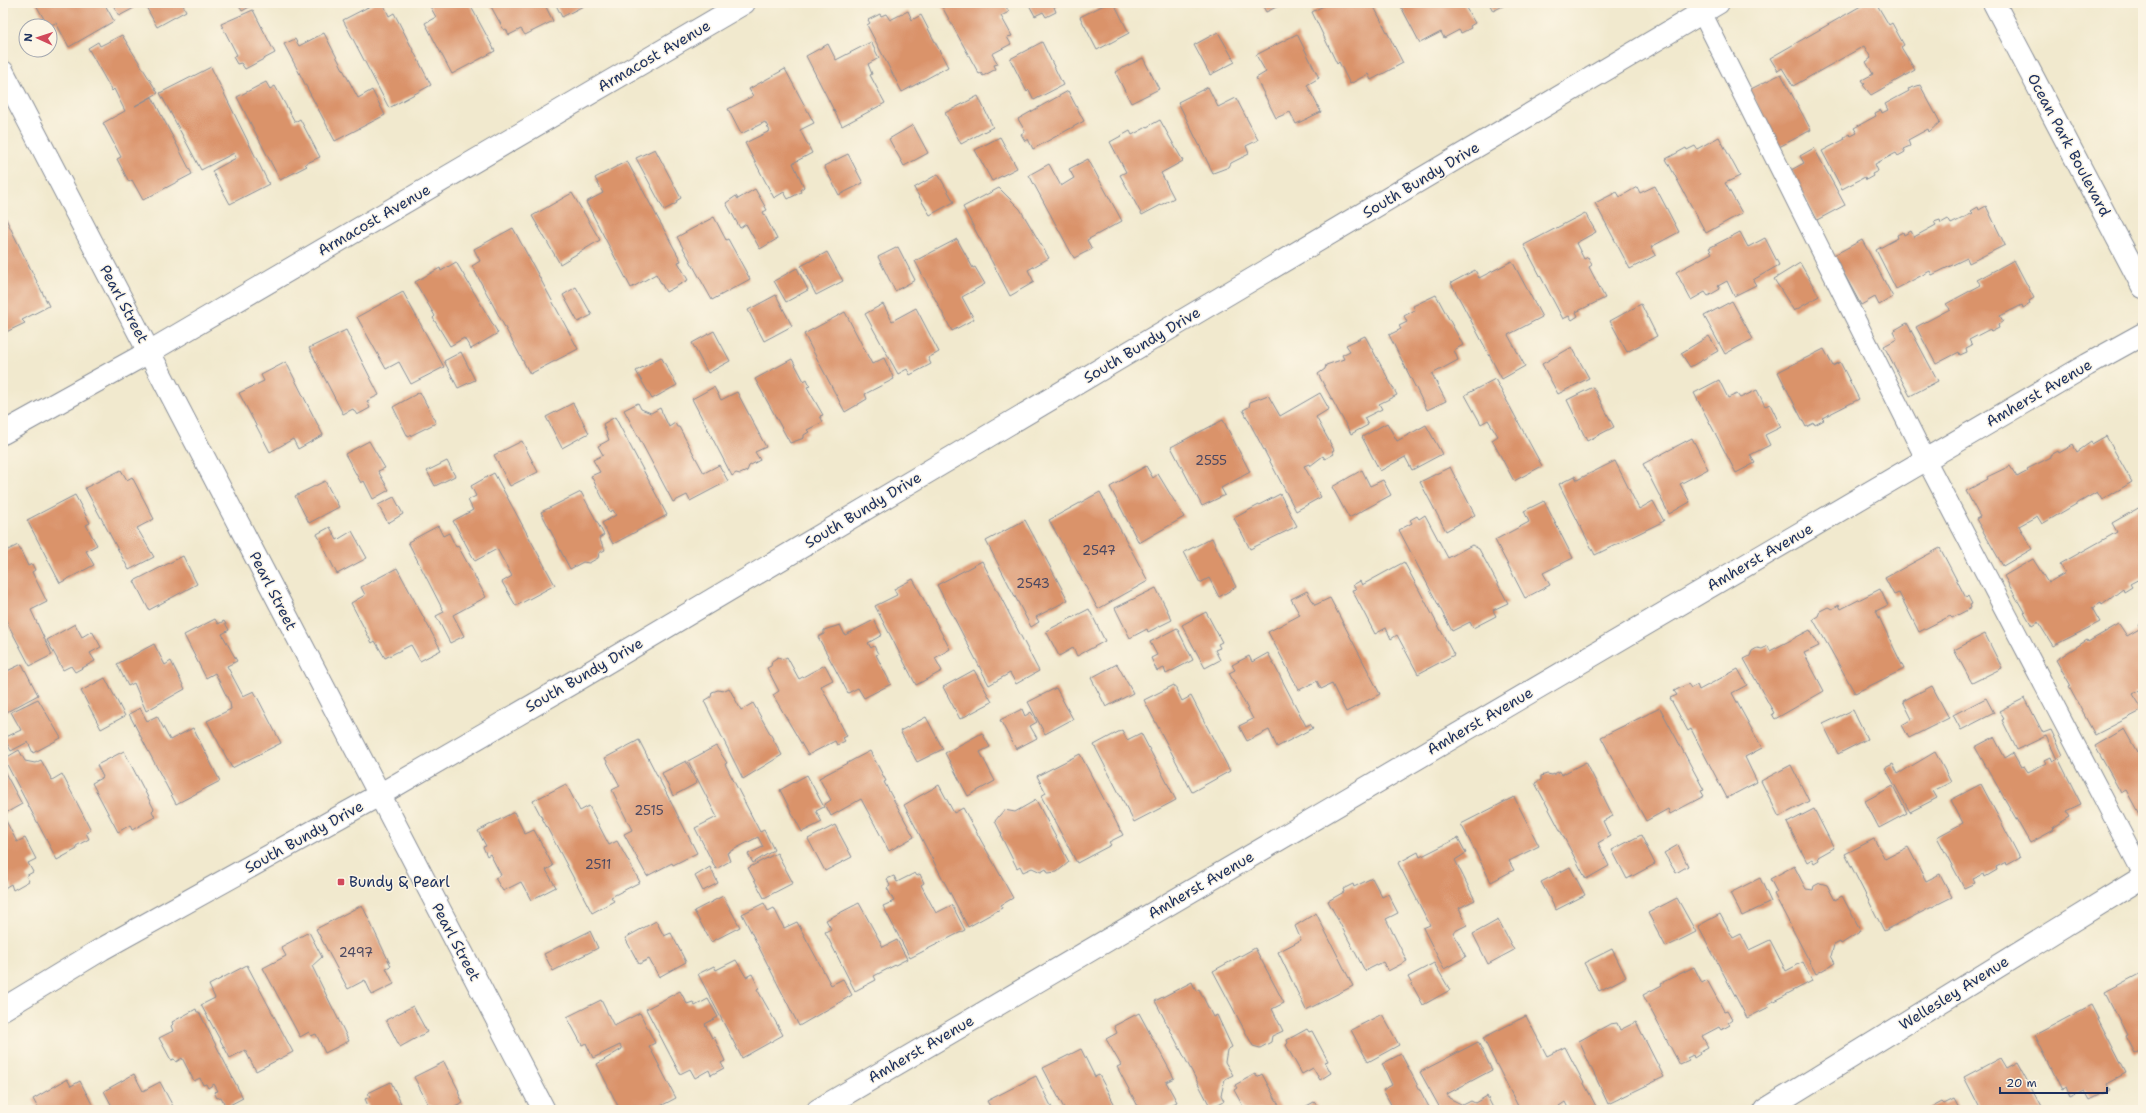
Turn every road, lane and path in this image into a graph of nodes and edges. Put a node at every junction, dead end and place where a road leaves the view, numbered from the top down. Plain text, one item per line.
1 (744, 3) edge
2 (1994, 3) edge
3 (1706, 6) edge
4 (3, 72) edge
5 (2143, 287) edge
6 (2143, 334) edge
7 (149, 352) junction
8 (3, 433) edge
9 (1926, 460) junction
10 (379, 795) junction
11 (2143, 876) edge
12 (3, 1009) edge
13 (544, 1110) edge
14 (818, 1110) edge
15 (1765, 1110) edge

1 - 7 street, Armacost Avenue
2 - 5 street, Ocean Park Boulevard
3 - 9 lane
3 - 10 street, South Bundy Drive
4 - 7 street, Pearl Street
6 - 9 street, Amherst Avenue
7 - 8 street, Armacost Avenue
7 - 10 street, Pearl Street
9 - 11 lane
9 - 14 street, Amherst Avenue
10 - 12 street, South Bundy Drive
10 - 13 street, Pearl Street
11 - 15 street, Wellesley Avenue

